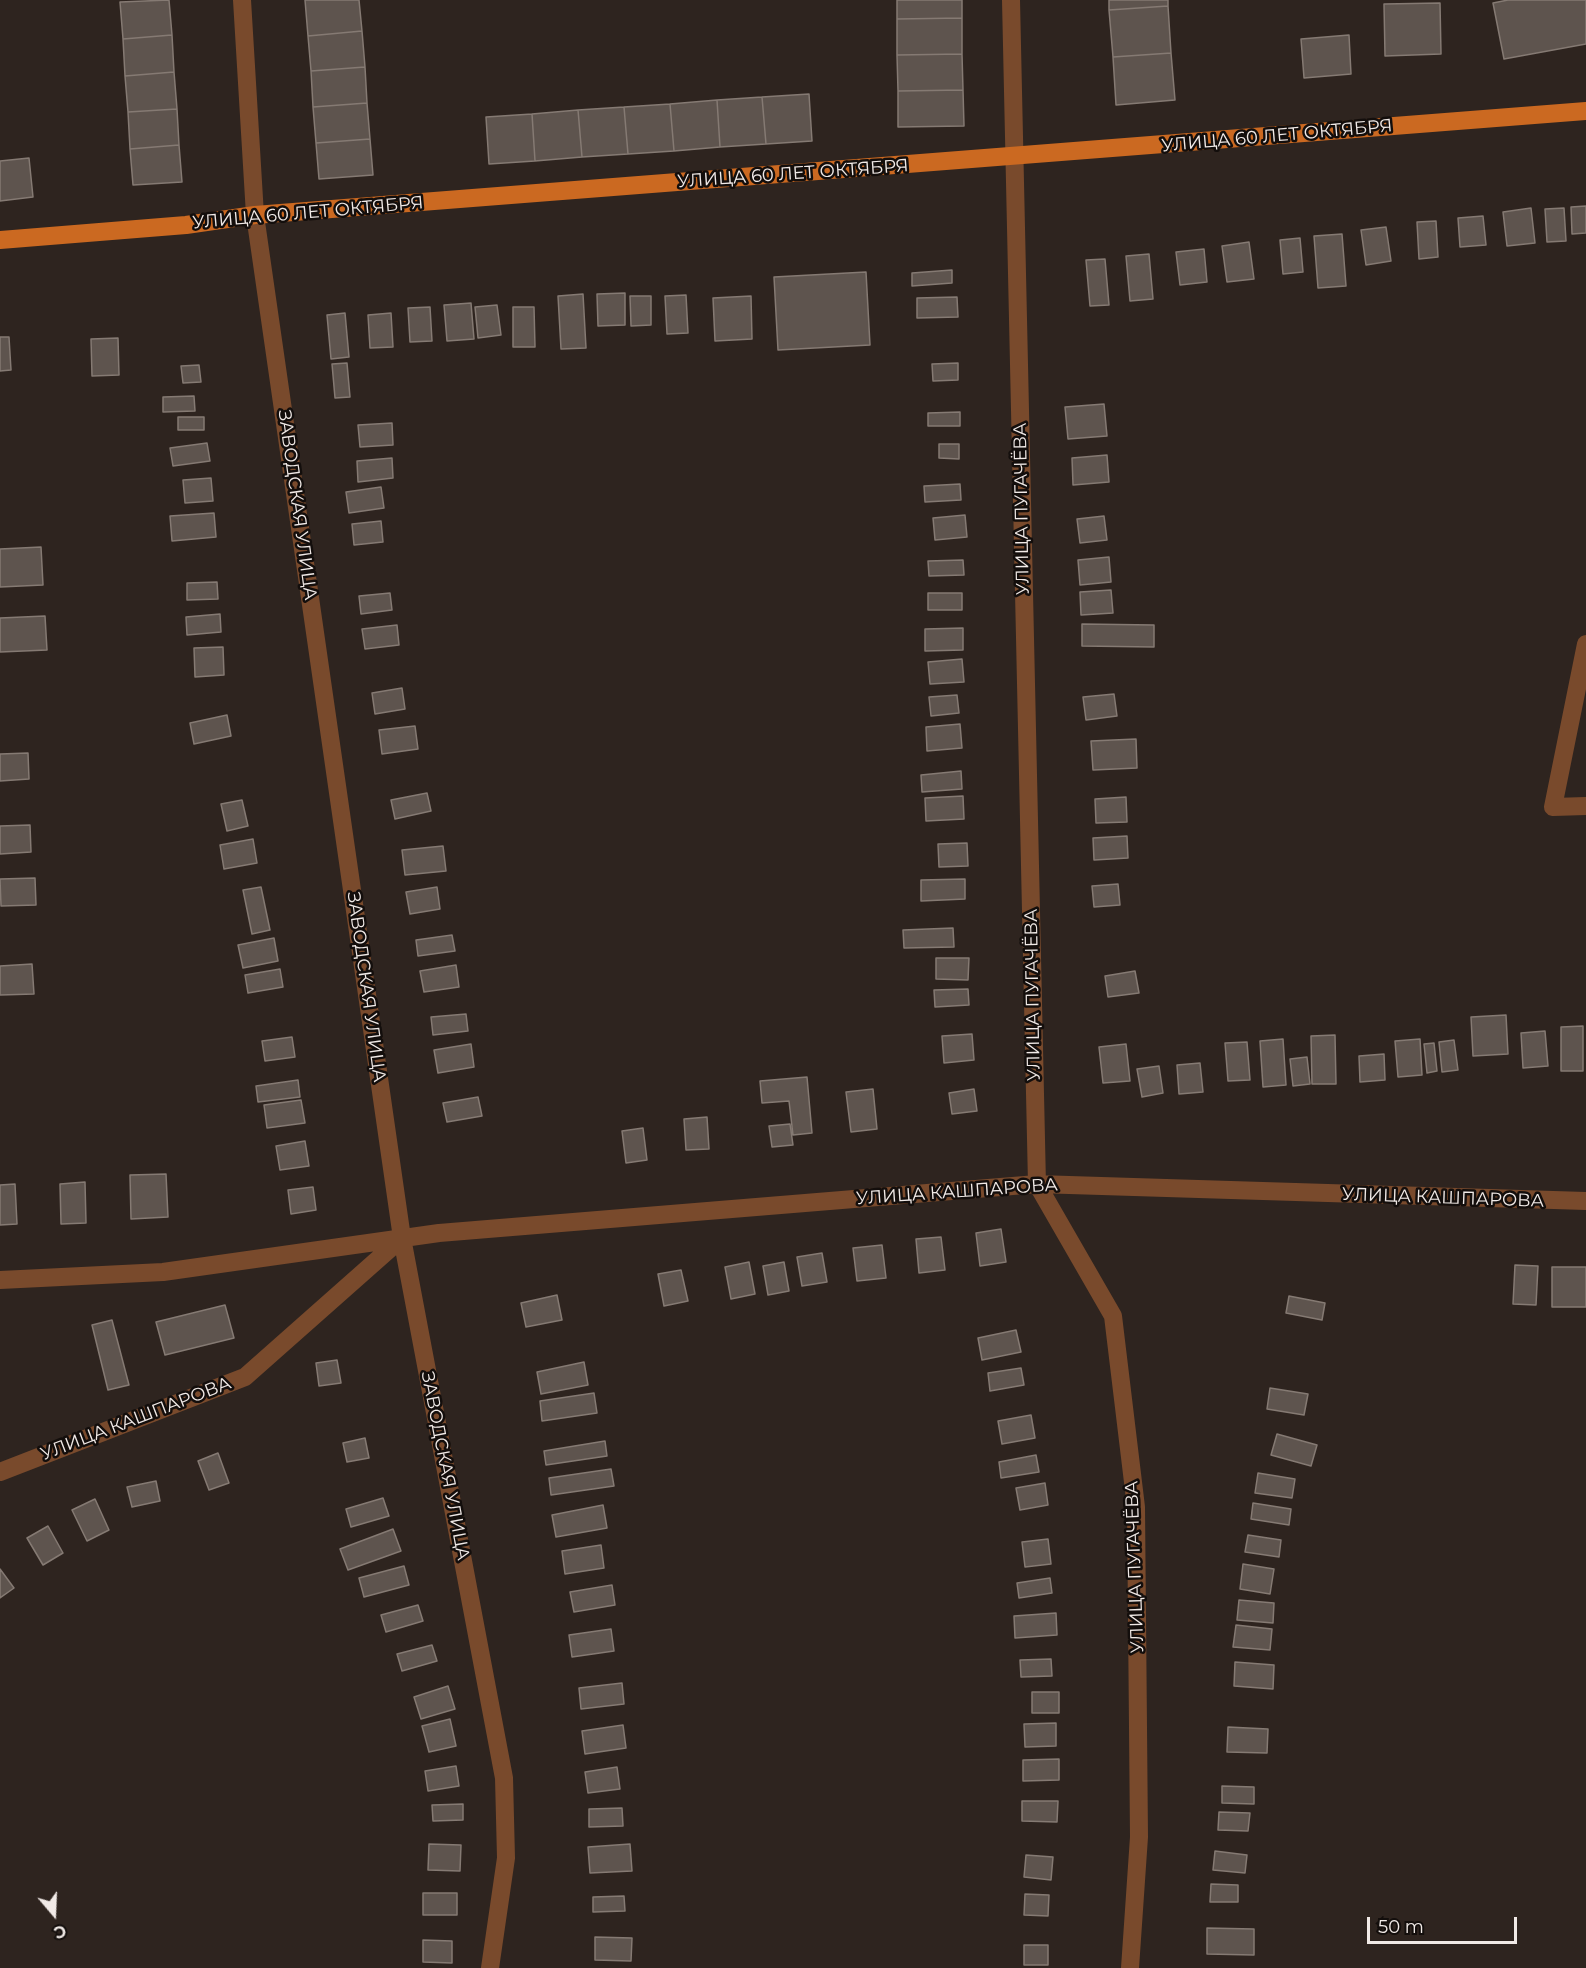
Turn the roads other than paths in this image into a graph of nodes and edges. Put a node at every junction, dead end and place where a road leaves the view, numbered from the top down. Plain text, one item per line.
1 (242, 0) edge
2 (1011, 0) edge
3 (1586, 111) edge
4 (1013, 157) junction
5 (255, 215) junction
6 (0, 240) edge
7 (1586, 644) edge
8 (1586, 806) edge
9 (1037, 1184) junction
10 (1586, 1201) edge
11 (402, 1238) junction
12 (0, 1280) edge
13 (0, 1472) edge
14 (490, 1968) edge
15 (1130, 1968) edge

1 - 5 street, ЗАВОДСКАЯ УЛИЦА
2 - 4 street, УЛИЦА ПУГАЧЁВА
3 - 4 main road, УЛИЦА 60 ЛЕТ ОКТЯБРЯ
4 - 5 main road, УЛИЦА 60 ЛЕТ ОКТЯБРЯ
4 - 9 street, УЛИЦА ПУГАЧЁВА
5 - 6 main road, УЛИЦА 60 ЛЕТ ОКТЯБРЯ
5 - 11 street, ЗАВОДСКАЯ УЛИЦА
7 - 8 street
9 - 10 street, УЛИЦА КАШПАРОВА
9 - 11 street, УЛИЦА КАШПАРОВА
9 - 15 street, УЛИЦА ПУГАЧЁВА
11 - 12 street, УЛИЦА КАШПАРОВА
11 - 13 street, УЛИЦА КАШПАРОВА
11 - 14 street, ЗАВОДСКАЯ УЛИЦА

